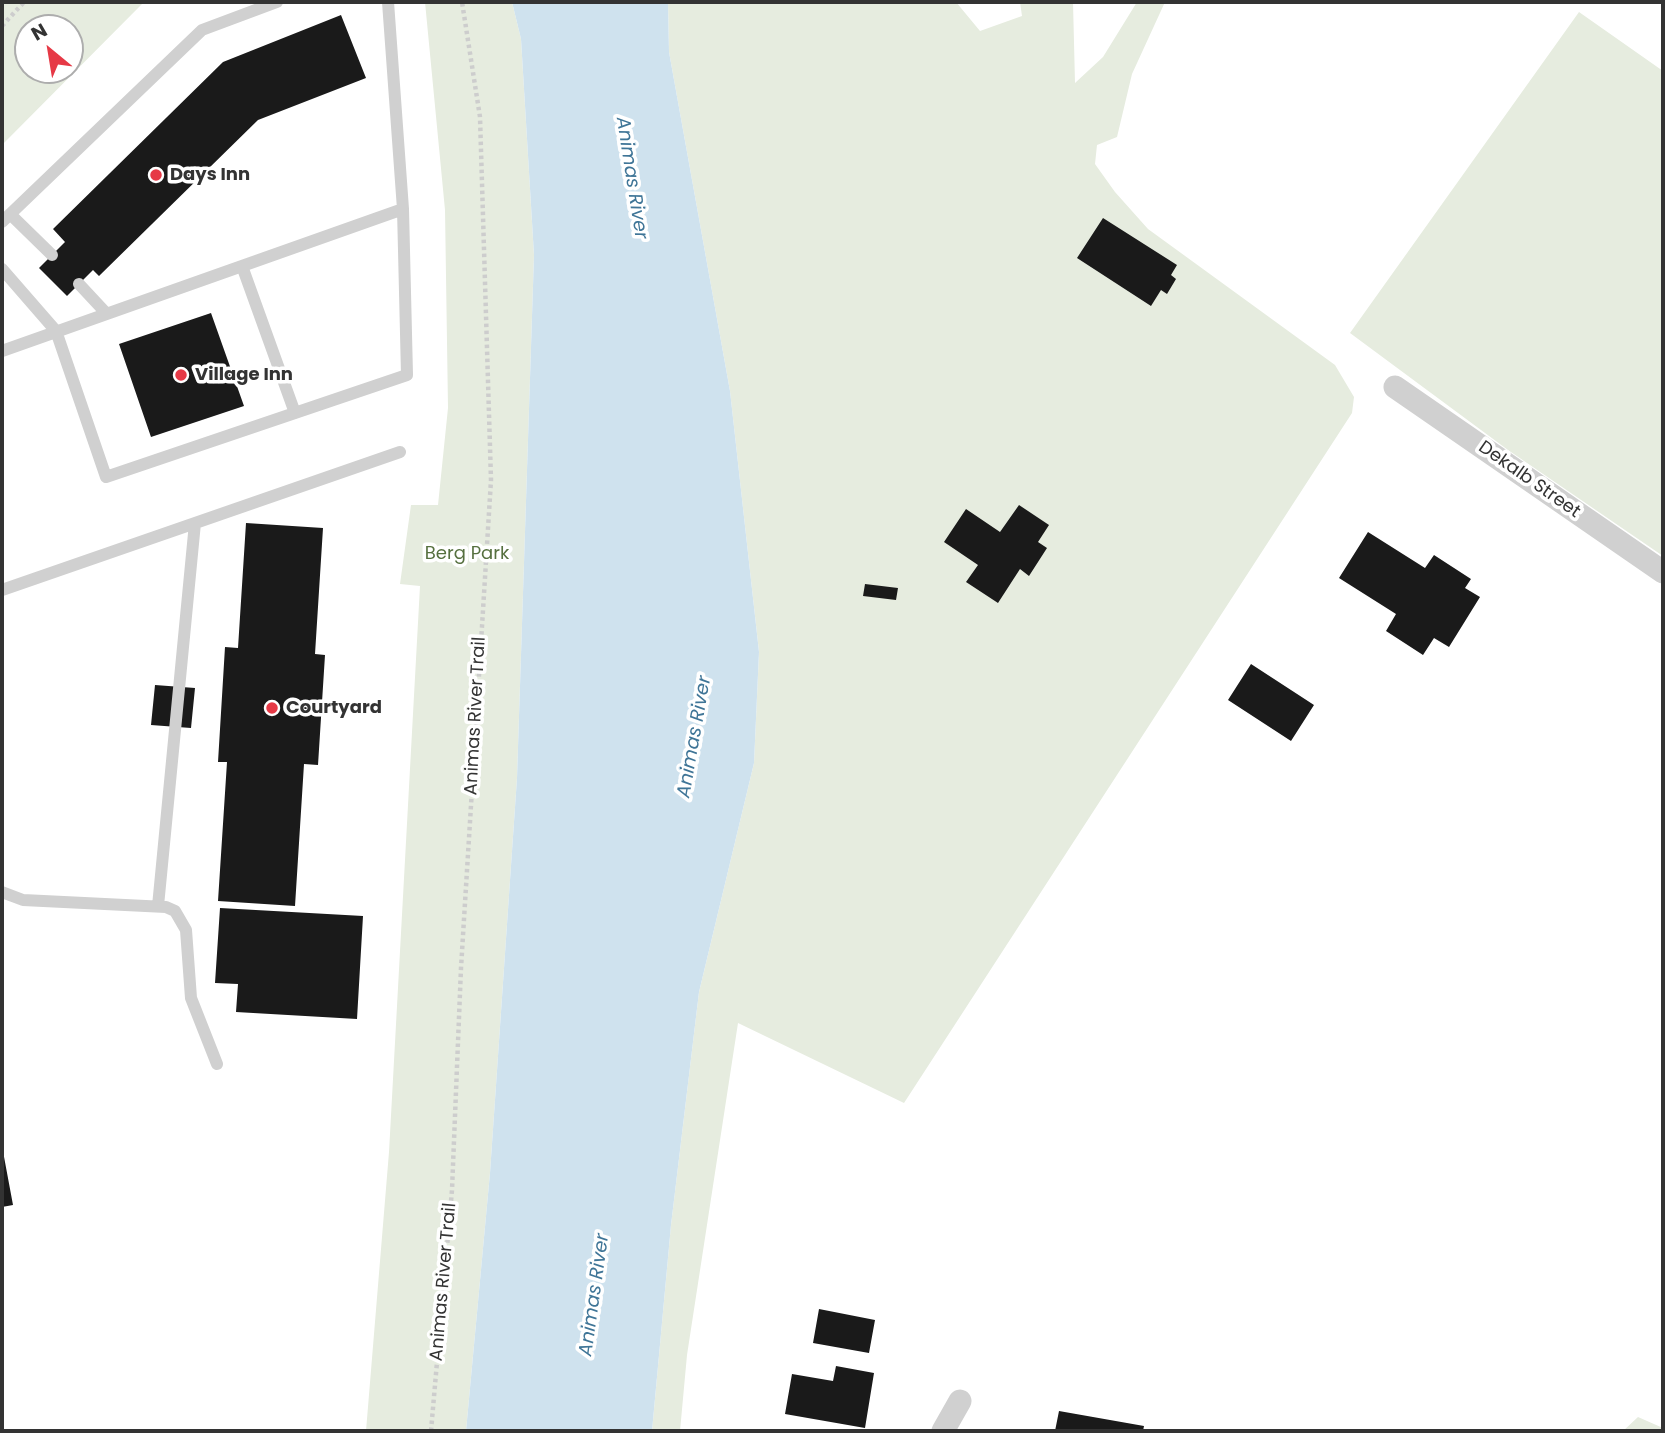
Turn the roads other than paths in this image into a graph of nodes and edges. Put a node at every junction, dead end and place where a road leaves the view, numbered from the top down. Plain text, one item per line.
1 (277, 2) edge
2 (388, 2) edge
3 (403, 209) junction
4 (6, 218) edge
5 (52, 255) dead end
6 (242, 266) junction
7 (2, 269) edge
8 (79, 284) dead end
9 (106, 313) junction
10 (56, 331) junction
11 (2, 351) edge
12 (1395, 387) dead end
13 (295, 413) junction
14 (400, 452) dead end
15 (195, 523) junction
16 (1663, 572) edge
17 (2, 590) edge
18 (2, 892) edge
19 (158, 906) junction
20 (217, 1063) dead end
21 (960, 1401) dead end
22 (943, 1431) edge

1 - 4 lane
2 - 3 lane
3 - 6 lane
3 - 13 lane
4 - 5 lane
6 - 9 lane
6 - 13 lane
7 - 10 lane
8 - 9 lane
9 - 10 lane
10 - 11 lane
10 - 13 lane
12 - 16 street, Dekalb Street
14 - 15 lane
15 - 17 lane
15 - 19 lane
18 - 19 lane
19 - 20 lane
21 - 22 street

